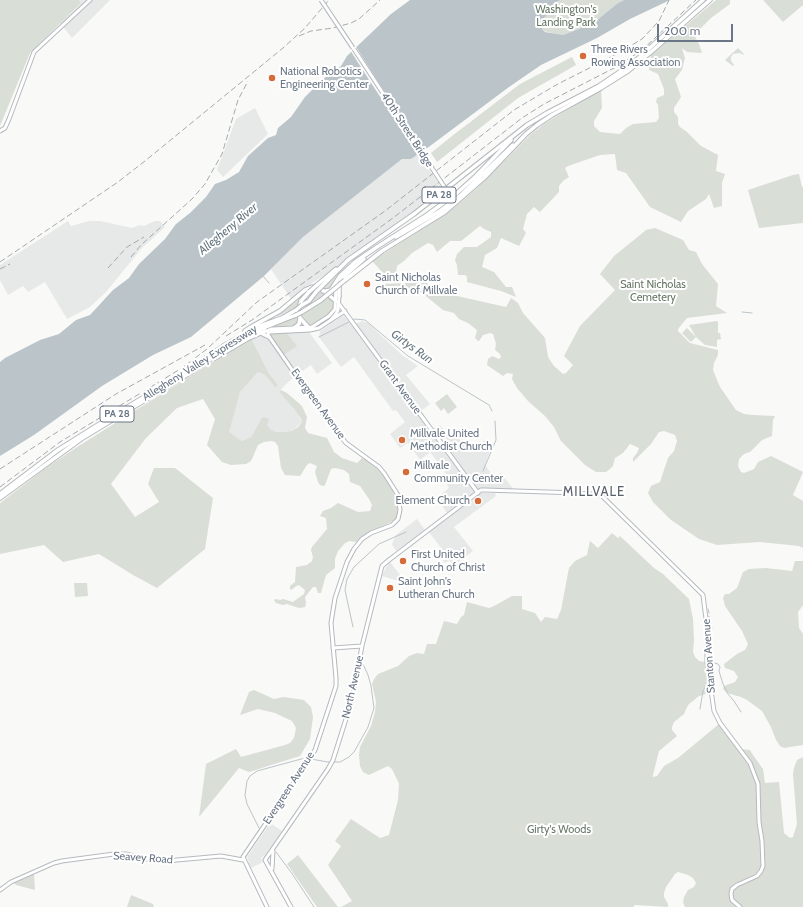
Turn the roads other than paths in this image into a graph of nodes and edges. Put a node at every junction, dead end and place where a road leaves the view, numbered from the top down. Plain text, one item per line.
1 (90, 0) edge
2 (320, 0) edge
3 (703, 0) edge
4 (710, 0) edge
5 (527, 125) junction
6 (0, 131) edge
7 (526, 134) junction
8 (452, 197) junction
9 (440, 210) junction
10 (404, 237) junction
11 (337, 282) junction
12 (320, 288) junction
13 (339, 296) joint
14 (337, 302) junction
15 (344, 311) junction
16 (300, 318) junction
17 (331, 320) junction
18 (308, 327) junction
19 (294, 328) junction
20 (270, 331) junction
21 (258, 334) junction
22 (269, 337) junction
23 (236, 338) junction
24 (193, 371) junction
25 (479, 492) junction
26 (0, 494) edge
27 (0, 498) edge
28 (362, 646) junction
29 (333, 648) junction
30 (273, 849) junction
31 (243, 860) junction
32 (272, 871) junction
33 (0, 890) edge
34 (268, 907) edge
35 (290, 907) edge
36 (740, 907) edge

1 - 6 street
2 - 8 street, 40th Street Bridge, bridge
3 - 5 highway, Allegheny Valley Expressway / PA 28
4 - 7 highway, Allegheny Valley Expressway / PA 28
5 - 8 highway
5 - 12 highway, Allegheny Valley Expressway / PA 28
7 - 8 highway
7 - 10 highway, Allegheny Valley Expressway / PA 28
8 - 9 highway
8 - 11 highway
9 - 10 highway
9 - 13 highway
10 - 24 highway, Allegheny Valley Expressway / PA 28, bridge
11 - 12 highway
11 - 14 street
12 - 14 highway
12 - 16 highway, bridge
12 - 23 highway, Allegheny Valley Expressway / PA 28, bridge
12 - 23 highway
13 - 14 street
14 - 15 street, Grant Avenue
14 - 17 street
14 - 18 street
15 - 17 street
15 - 25 street, Grant Avenue
16 - 18 highway
16 - 19 highway
17 - 20 street
18 - 19 street
19 - 20 street
20 - 21 highway
20 - 22 street
21 - 22 highway
21 - 24 highway
22 - 29 street, Evergreen Avenue
23 - 26 highway, Allegheny Valley Expressway / PA 28
24 - 27 highway, Allegheny Valley Expressway / PA 28
25 - 28 street, North Avenue
25 - 36 street, Stanton Avenue
28 - 29 street
28 - 30 street, North Avenue
29 - 31 street, Evergreen Avenue
30 - 32 street
30 - 32 street, North Avenue
31 - 33 street, Seavey Road
31 - 34 street
32 - 35 street, North Avenue

